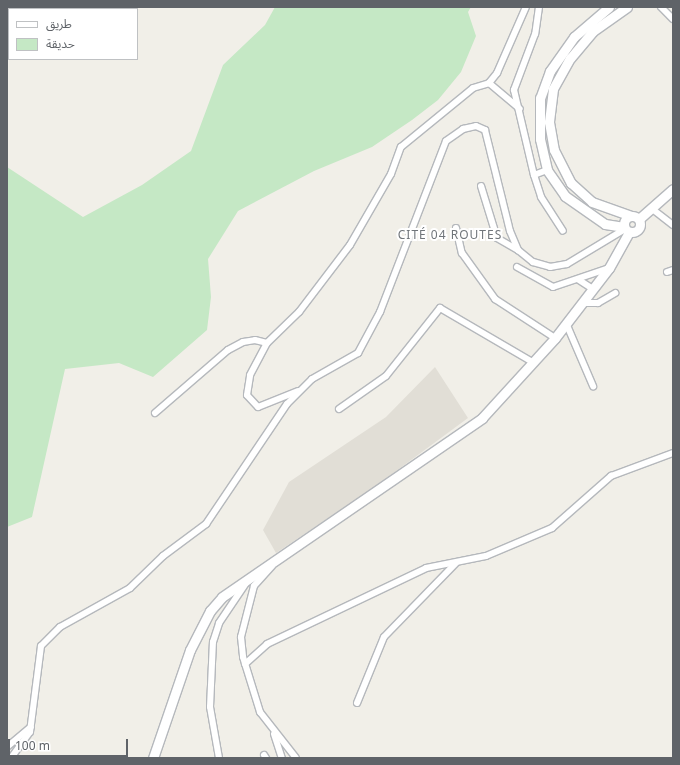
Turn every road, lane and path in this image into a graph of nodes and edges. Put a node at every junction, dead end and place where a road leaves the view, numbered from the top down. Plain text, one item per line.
1 (526, 7) edge
2 (539, 7) edge
3 (609, 7) edge
4 (627, 7) edge
5 (661, 7) edge
6 (673, 19) edge
7 (489, 83) junction
8 (520, 109) junction
9 (547, 170) junction
10 (534, 175) junction
11 (481, 186) dead end
12 (673, 189) edge
13 (651, 208) junction
14 (635, 218) junction
15 (673, 225) edge
16 (456, 228) dead end
17 (626, 229) junction
18 (563, 231) dead end
19 (518, 250) junction
20 (518, 267) dead end
21 (609, 268) junction
22 (579, 280) junction
23 (593, 289) junction
24 (614, 293) dead end
25 (583, 303) junction
26 (566, 323) junction
27 (555, 338) junction
28 (267, 343) junction
29 (534, 363) junction
30 (593, 386) dead end
31 (299, 390) junction
32 (338, 409) dead end
33 (155, 413) dead end
34 (673, 453) edge
35 (277, 560) junction
36 (456, 562) junction
37 (250, 576) junction
38 (245, 664) junction
39 (357, 703) dead end
40 (31, 727) junction
41 (272, 729) junction
42 (7, 747) edge
43 (155, 757) edge
44 (11, 758) edge
45 (218, 758) edge
46 (282, 758) edge
47 (296, 758) edge

1 - 7 street
2 - 8 street
3 - 9 street
4 - 14 street
5 - 6 street
7 - 8 street
7 - 28 street
8 - 10 street
9 - 10 street
9 - 17 street
10 - 18 street
11 - 19 street
12 - 13 street
13 - 14 street
13 - 15 street
14 - 17 street
14 - 17 street
16 - 27 street
17 - 19 street
17 - 21 street
19 - 31 street
20 - 22 street
21 - 22 street
21 - 23 street
22 - 23 street
23 - 25 street
24 - 25 street
25 - 26 street
26 - 27 street
26 - 30 street
27 - 29 street
28 - 31 street
28 - 33 street
29 - 32 street
29 - 35 street
31 - 40 street
34 - 36 street
35 - 37 street
35 - 38 street
36 - 38 street
36 - 39 street
37 - 43 street
37 - 45 street
38 - 41 street
40 - 42 street
40 - 44 street
41 - 46 street
41 - 47 street

